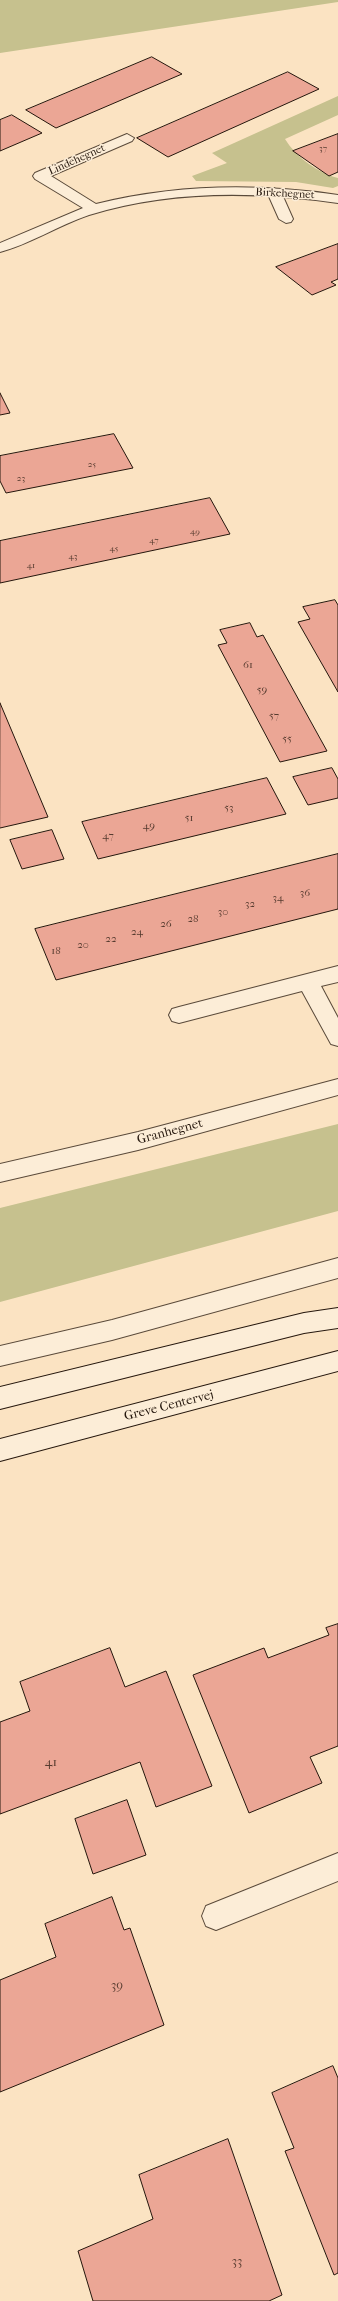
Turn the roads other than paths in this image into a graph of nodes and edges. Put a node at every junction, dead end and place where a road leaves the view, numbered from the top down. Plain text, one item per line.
1 (127, 138) dead end
2 (274, 192) junction
3 (338, 199) edge
4 (94, 209) junction
5 (286, 218) dead end
6 (0, 248) edge
7 (338, 974) edge
8 (308, 982) junction
9 (179, 1016) dead end
10 (338, 1038) edge
11 (338, 1087) edge
12 (0, 1173) edge
13 (338, 1268) edge
14 (338, 1318) edge
15 (0, 1356) edge
16 (338, 1361) edge
17 (0, 1398) edge
18 (0, 1450) edge
19 (338, 1867) edge
20 (216, 1916) dead end

1 - 4 street, Lindehegnet
2 - 3 street, Birkehegnet
2 - 4 street, Birkehegnet
2 - 5 street
4 - 6 street
7 - 8 street
8 - 9 street
8 - 10 street
11 - 12 street, Granhegnet
13 - 15 street
14 - 17 street
16 - 18 street, Greve Centervej
19 - 20 street

